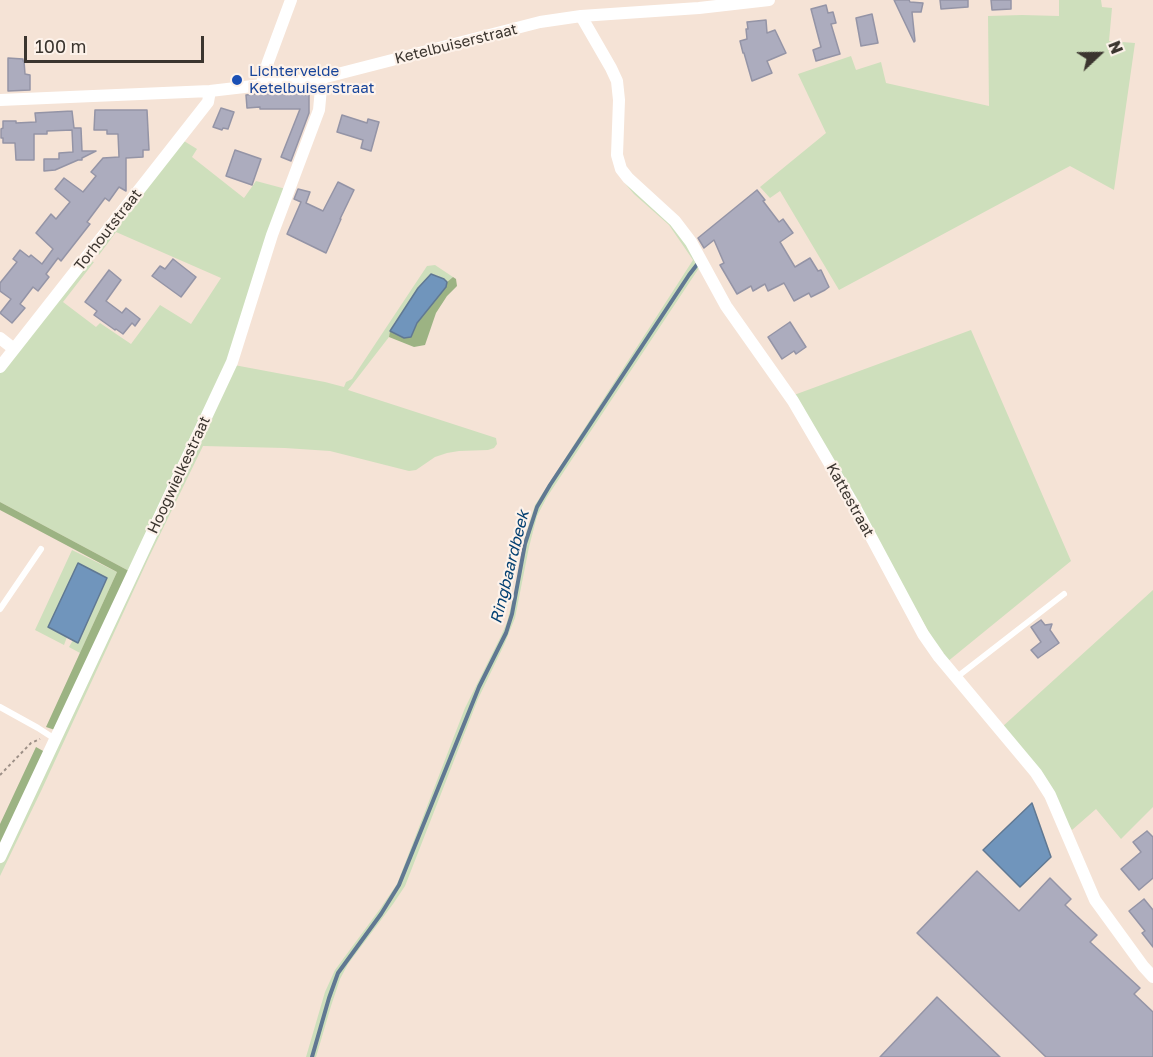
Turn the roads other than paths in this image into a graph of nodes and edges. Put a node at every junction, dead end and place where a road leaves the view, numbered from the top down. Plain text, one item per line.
1 (291, 0) edge
2 (769, 0) edge
3 (580, 16) junction
4 (322, 78) junction
5 (261, 86) junction
6 (210, 91) junction
7 (0, 100) edge
8 (0, 338) edge
9 (14, 349) junction
10 (0, 367) edge
11 (41, 549) dead end
12 (1064, 594) dead end
13 (0, 609) edge
14 (956, 678) junction
15 (0, 707) edge
16 (51, 737) junction
17 (0, 858) edge
18 (1153, 977) edge

1 - 5 street
2 - 3 street, Ketelbuiserstraat
3 - 4 street, Ketelbuiserstraat
3 - 14 street, Kattestraat
4 - 5 street, Ketelbuiserstraat
4 - 16 street, Hoogwielkestraat
5 - 6 street, Ketelbuiserstraat
6 - 7 street, Ketelbuiserstraat
6 - 9 street, Torhoutstraat
8 - 9 street
9 - 10 street, Torhoutstraat
11 - 13 lane
12 - 14 lane
14 - 18 street, Kattestraat
15 - 16 lane
16 - 17 street, Hoogwielkestraat

